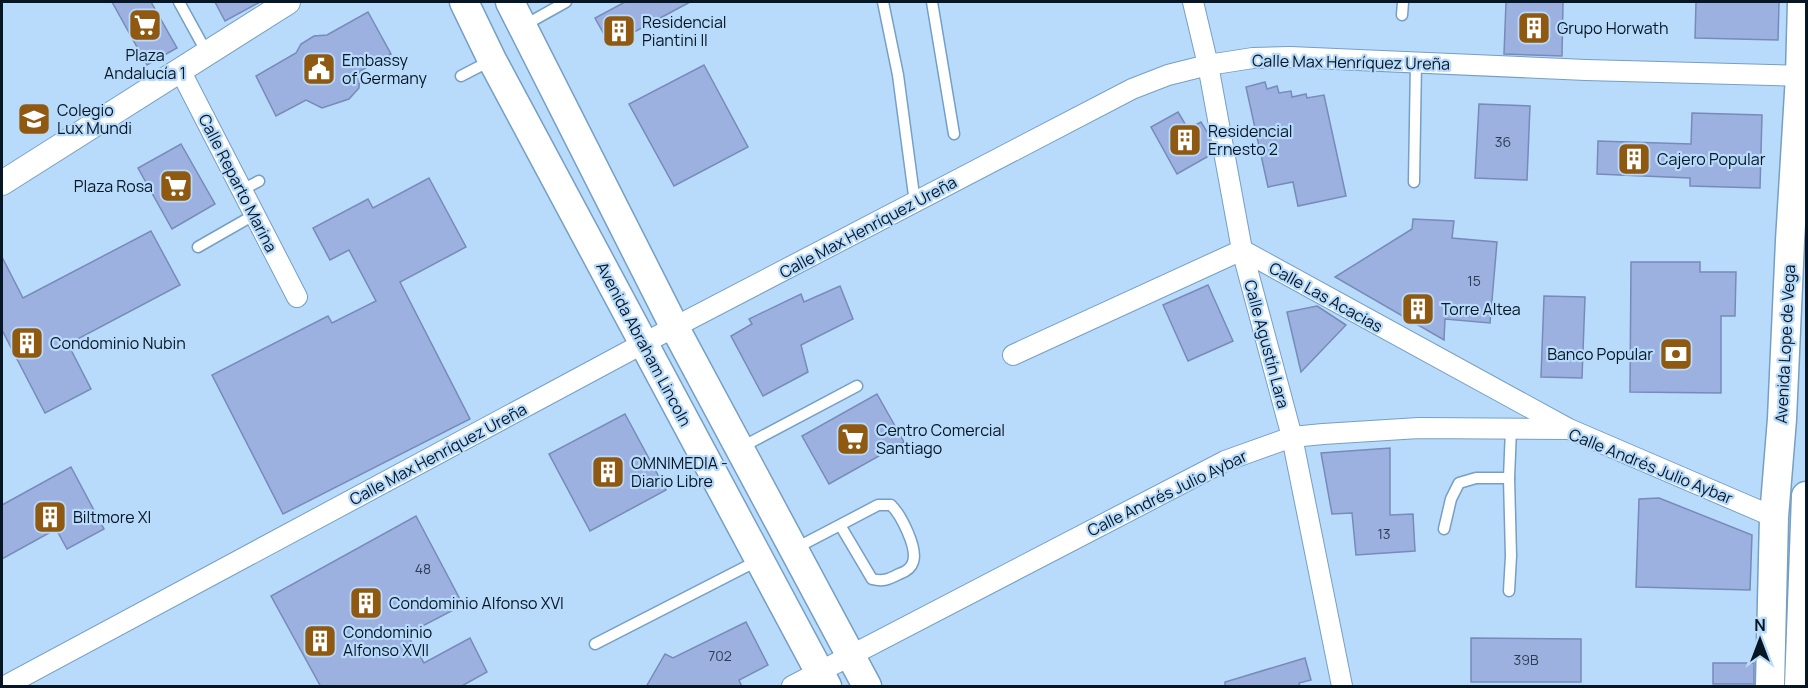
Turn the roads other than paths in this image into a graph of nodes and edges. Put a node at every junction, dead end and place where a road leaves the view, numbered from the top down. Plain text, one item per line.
1 (179, 2) edge
2 (288, 2) edge
3 (464, 2) edge
4 (510, 2) edge
5 (566, 2) edge
6 (883, 2) edge
7 (932, 2) edge
8 (1193, 2) edge
9 (1403, 2) edge
10 (1802, 2) edge
11 (1402, 15) dead end
12 (523, 27) junction
13 (207, 53) junction
14 (492, 60) junction
15 (1416, 62) junction
16 (1208, 65) junction
17 (180, 70) junction
18 (461, 76) dead end
19 (1803, 76) edge
20 (954, 134) dead end
21 (1414, 182) dead end
22 (2, 183) edge
23 (915, 203) junction
24 (254, 215) junction
25 (198, 247) dead end
26 (1242, 250) junction
27 (297, 297) dead end
28 (675, 327) junction
29 (644, 343) junction
30 (1012, 356) dead end
31 (856, 386) dead end
32 (1511, 429) junction
33 (1569, 429) junction
34 (1292, 437) junction
35 (740, 448) junction
36 (1509, 478) junction
37 (1806, 496) edge
38 (1774, 518) junction
39 (840, 525) junction
40 (1444, 529) dead end
41 (794, 549) junction
42 (760, 559) junction
43 (1509, 591) dead end
44 (595, 644) dead end
45 (851, 656) junction
46 (823, 679) edge
47 (4, 687) edge
48 (792, 687) edge
49 (867, 687) edge
50 (1342, 687) edge
51 (1770, 687) edge
52 (1799, 687) edge

1 - 13 lane
2 - 13 street
3 - 14 main road, Avenida Abraham Lincoln
4 - 12 main road
5 - 12 lane
6 - 23 lane
7 - 20 lane
8 - 16 street, Calle Agustín Lara
9 - 11 lane
10 - 19 main road, Avenida Lope de Vega
12 - 28 main road
13 - 17 street
14 - 18 lane
14 - 29 main road, Avenida Abraham Lincoln
15 - 16 street, Calle Max Henríquez Ureña
15 - 19 street, Calle Max Henríquez Ureña
15 - 21 lane
16 - 23 street, Calle Max Henríquez Ureña
16 - 26 street, Calle Agustín Lara
17 - 22 street
17 - 24 street, Calle Reparto Marina
19 - 38 main road, Avenida Lope de Vega
23 - 28 street, Calle Max Henríquez Ureña
24 - 25 lane
24 - 27 street, Calle Reparto Marina
26 - 30 street
26 - 33 street, Calle Las Acacias
26 - 34 street, Calle Agustín Lara
28 - 29 street, Calle Max Henríquez Ureña
28 - 35 main road
29 - 42 main road, Avenida Abraham Lincoln
29 - 47 street, Calle Max Henríquez Ureña
31 - 35 lane
32 - 33 street, Calle Andrés Julio Aybar
32 - 34 street, Calle Andrés Julio Aybar
32 - 36 lane
33 - 38 street, Calle Andrés Julio Aybar
34 - 45 street, Calle Andrés Julio Aybar
34 - 50 street, Calle Agustín Lara
35 - 41 main road
36 - 40 lane
36 - 43 lane
37 - 52 main road
38 - 51 main road, Avenida Lope de Vega
39 - 39 lane
39 - 41 lane
41 - 45 main road
42 - 44 lane
42 - 46 main road, Avenida Abraham Lincoln
45 - 46 street, Calle Andrés Julio Aybar
45 - 49 main road
46 - 48 street, Calle Andrés Julio Aybar

